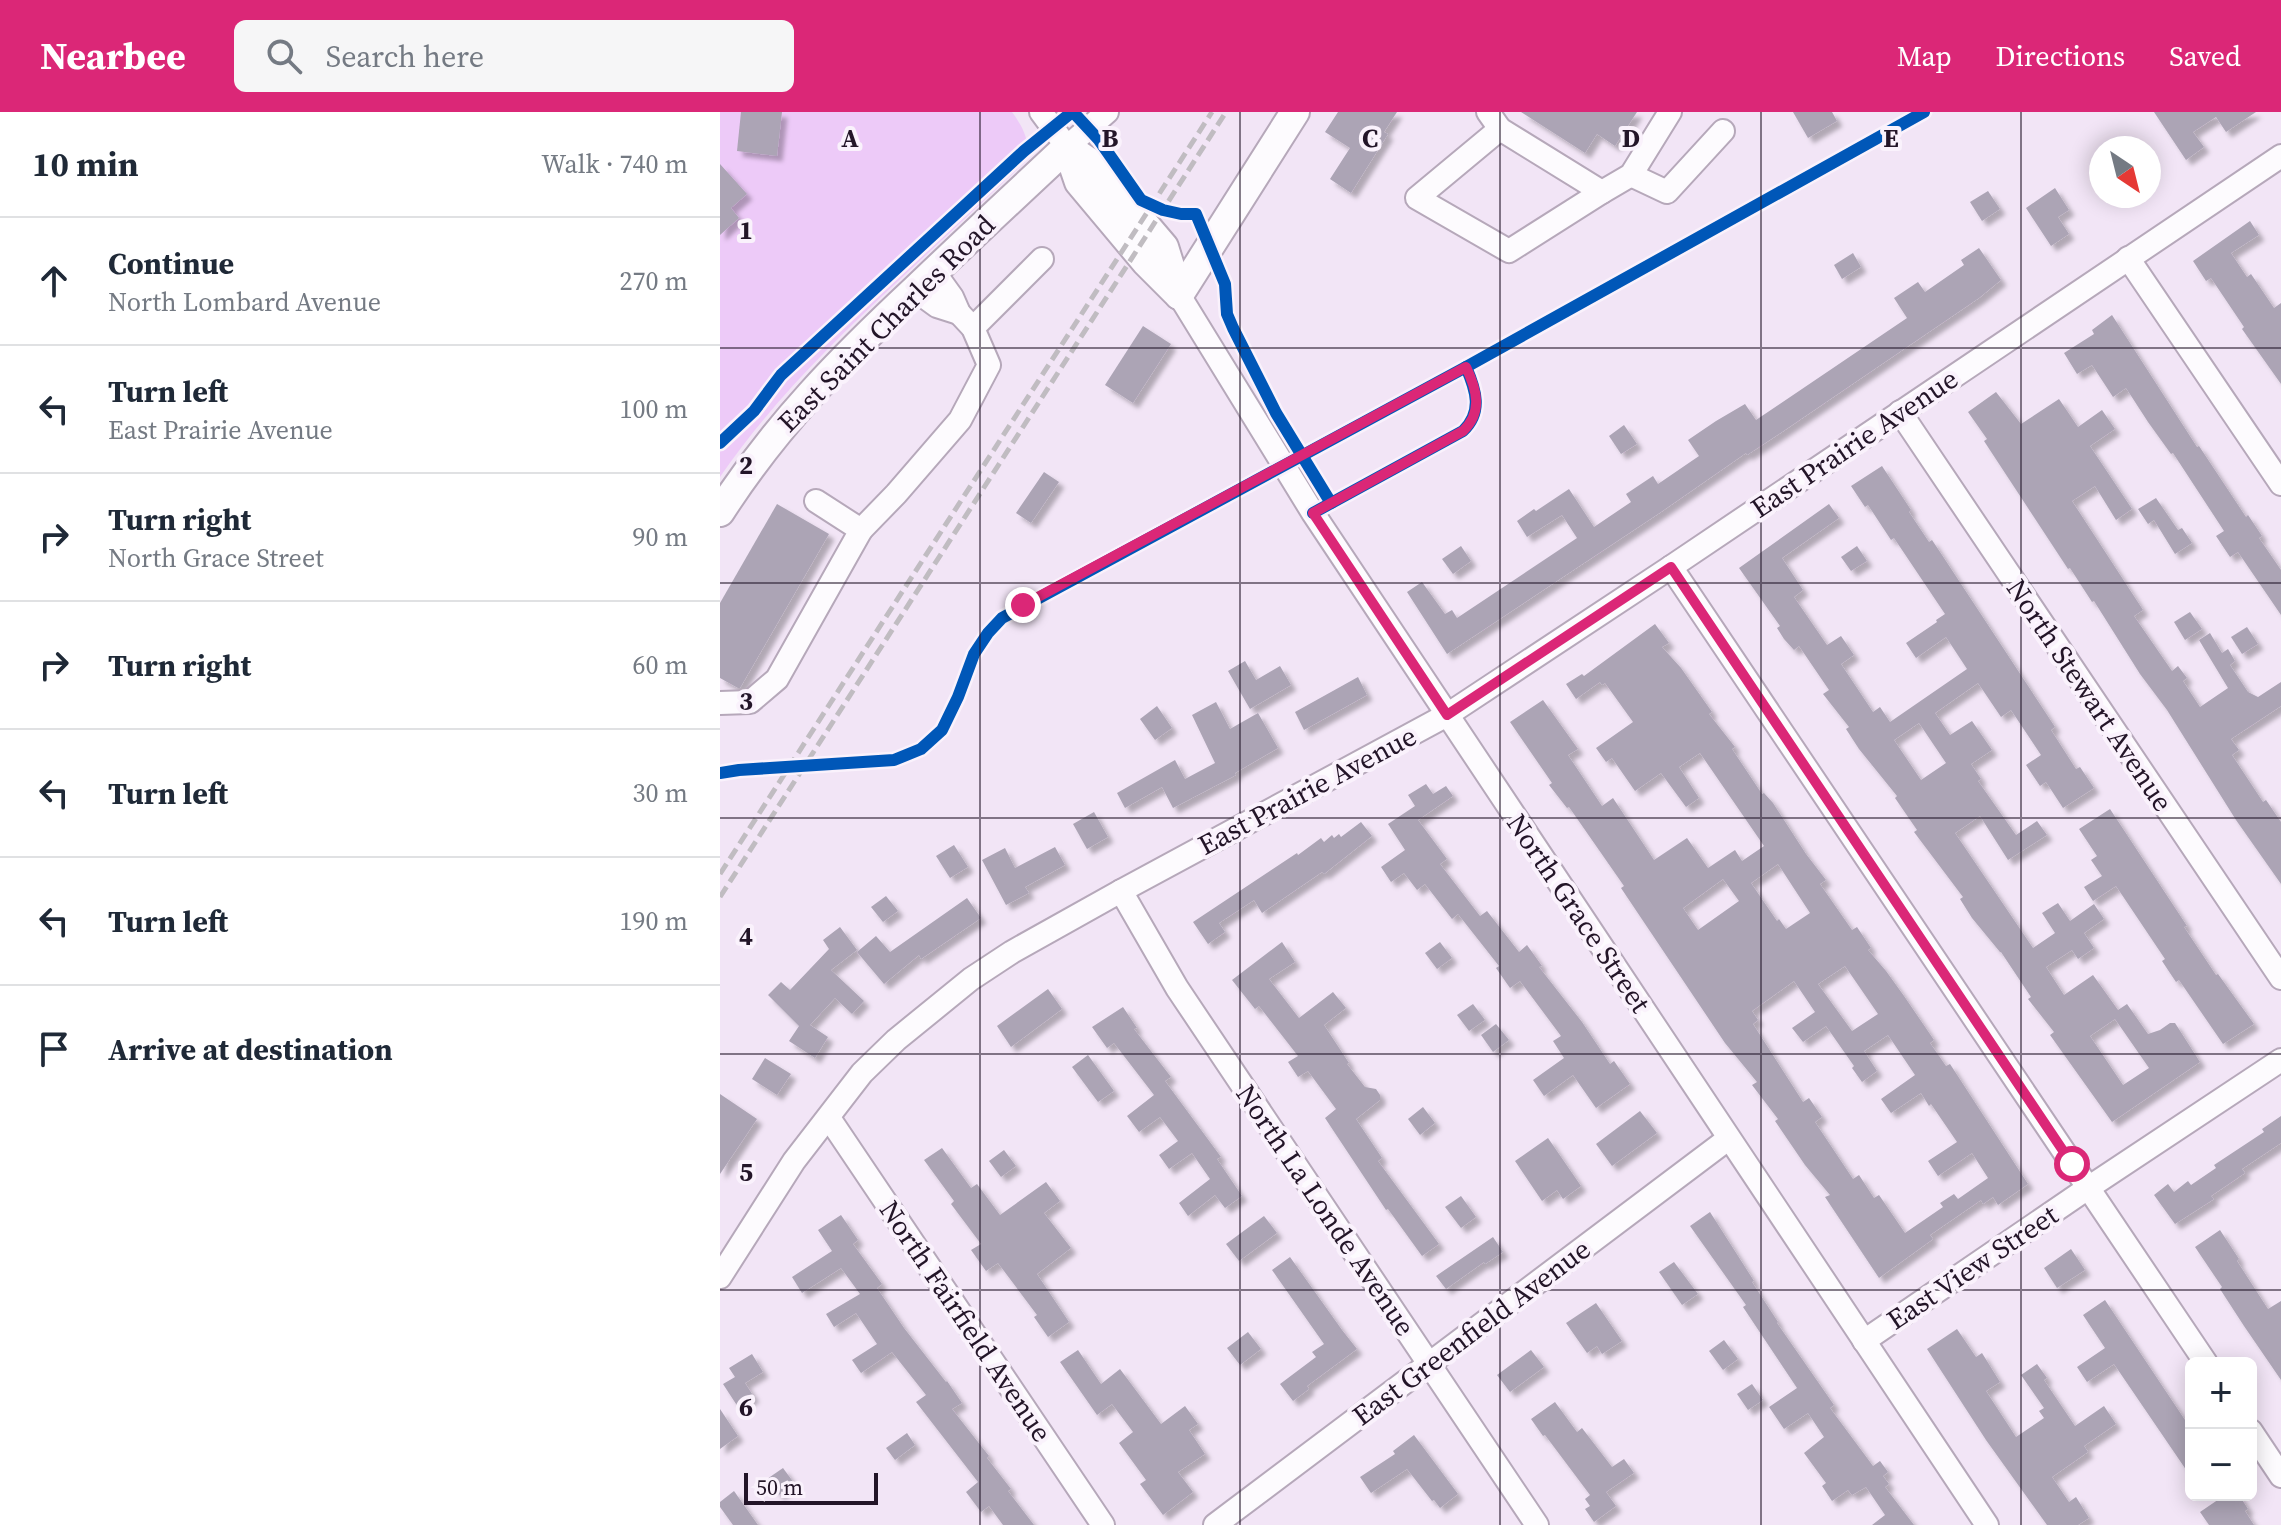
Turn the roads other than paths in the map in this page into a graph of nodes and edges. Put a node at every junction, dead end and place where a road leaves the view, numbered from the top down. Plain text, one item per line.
1 (1041, 112) edge
2 (1107, 112) edge
3 (1295, 112) edge
4 (1670, 112) edge
5 (1494, 121) edge
6 (1723, 131) dead end
7 (1067, 147) junction
8 (2281, 156) edge
9 (1631, 175) junction
10 (1602, 192) junction
11 (2128, 258) junction
12 (1042, 259) dead end
13 (925, 281) junction
14 (1179, 295) junction
15 (966, 320) junction
16 (1900, 412) junction
17 (2281, 484) edge
18 (816, 501) dead end
19 (720, 512) edge
20 (861, 530) junction
21 (1671, 567) junction
22 (720, 703) edge
23 (1447, 715) junction
24 (1121, 891) junction
25 (2281, 978) edge
26 (2281, 1060) edge
27 (829, 1118) junction
28 (1728, 1139) junction
29 (2088, 1188) junction
30 (720, 1277) edge
31 (1864, 1341) junction
32 (2202, 1357) edge
33 (1428, 1363) junction
34 (2257, 1440) edge
35 (2281, 1476) edge
36 (1103, 1525) edge
37 (1215, 1525) edge
38 (1537, 1525) edge
39 (1987, 1525) edge

1 - 7 street
2 - 7 street
3 - 14 main road
4 - 9 street
5 - 10 street
5 - 10 street
6 - 9 street
7 - 13 main road, East Saint Charles Road
7 - 14 main road, North Grace Street
8 - 11 street, East Prairie Avenue
9 - 10 street
11 - 16 street, East Prairie Avenue
11 - 17 street
12 - 15 street
13 - 15 street
13 - 19 main road, East Saint Charles Road
14 - 23 street, North Grace Street
15 - 20 street
16 - 21 street, East Prairie Avenue
16 - 25 street, North Stewart Avenue
18 - 20 street
20 - 22 street
21 - 23 street, East Prairie Avenue
21 - 29 street
23 - 24 street, East Prairie Avenue
23 - 28 street, North Grace Street
24 - 27 street, East Prairie Avenue
24 - 33 street, North La Londe Avenue
26 - 29 street, East View Street
27 - 30 street, East Prairie Avenue
27 - 36 street, North Fairfield Avenue
28 - 31 street, North Grace Street
28 - 33 street, East Greenfield Avenue
29 - 31 street, East View Street
29 - 32 street
31 - 39 street, North Grace Street
33 - 37 street, East Greenfield Avenue
33 - 38 street, North La Londe Avenue
34 - 35 street

